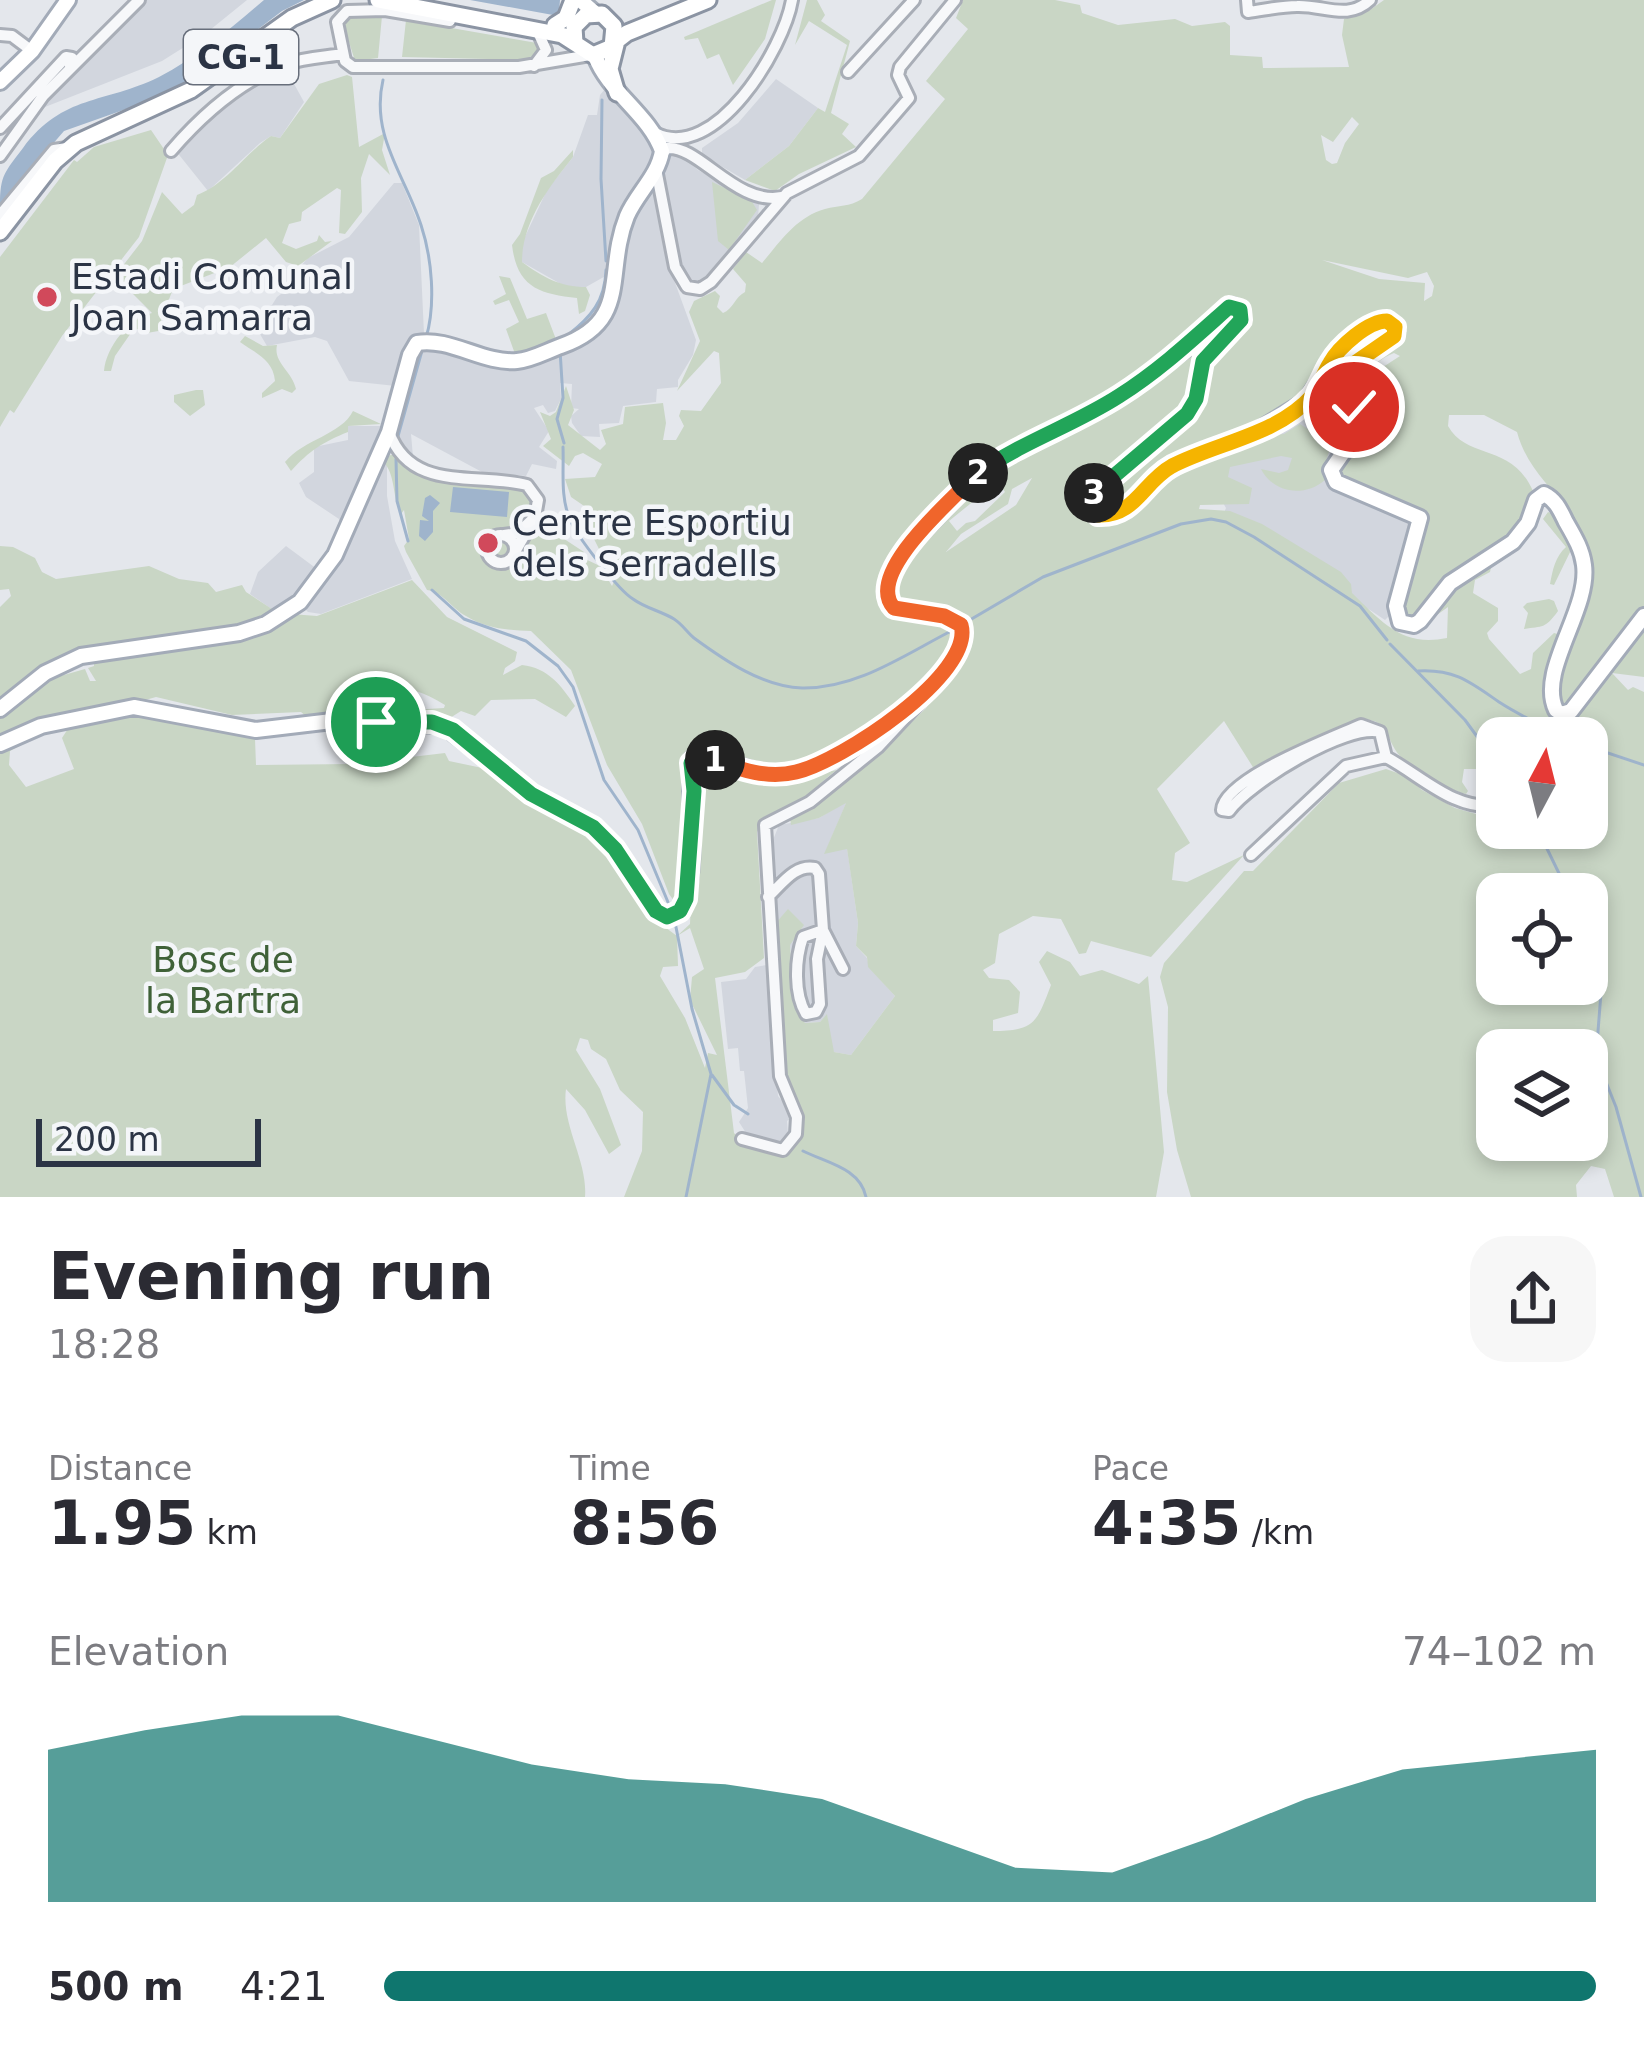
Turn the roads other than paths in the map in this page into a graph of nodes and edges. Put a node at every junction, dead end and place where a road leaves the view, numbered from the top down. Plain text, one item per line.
1 (66, 0) edge
2 (139, 0) edge
3 (332, 0) edge
4 (378, 0) edge
5 (426, 0) edge
6 (688, 0) edge
7 (708, 0) edge
8 (793, 0) edge
9 (914, 0) edge
10 (955, 0) edge
11 (1370, 0) edge
12 (1247, 6) edge
13 (554, 25) junction
14 (513, 26) junction
15 (592, 26) edge
16 (537, 30) junction
17 (0, 35) edge
18 (30, 49) junction
19 (344, 57) junction
20 (534, 66) junction
21 (68, 68) junction
22 (848, 72) dead end
23 (0, 81) edge
24 (612, 87) junction
25 (0, 128) edge
26 (704, 128) junction
27 (651, 130) junction
28 (673, 139) junction
29 (70, 147) junction
30 (171, 151) dead end
31 (0, 156) edge
32 (694, 158) junction
33 (659, 162) junction
34 (773, 201) junction
35 (0, 215) edge
36 (760, 221) junction
37 (0, 232) edge
38 (391, 439) junction
39 (535, 517) junction
40 (501, 535) junction
41 (514, 554) junction
42 (1644, 616) edge
43 (930, 685) junction
44 (0, 709) edge
45 (1554, 717) edge
46 (1566, 717) edge
47 (1380, 732) junction
48 (0, 744) edge
49 (1386, 757) junction
50 (1476, 806) edge
51 (1251, 855) dead end
52 (768, 897) junction
53 (823, 930) junction
54 (843, 970) dead end
55 (742, 1139) dead end

1 - 18 main road
2 - 21 street
3 - 29 highway, CG-1
4 - 14 highway
5 - 13 highway
6 - 15 highway
7 - 15 highway
8 - 26 street
9 - 22 street
10 - 34 street
11 - 12 street
13 - 15 highway
13 - 15 highway
14 - 16 highway
14 - 19 street
15 - 16 highway
15 - 20 street
15 - 24 main road
15 - 24 highway
16 - 20 street
17 - 18 street
18 - 23 main road
19 - 20 street
19 - 30 street
21 - 25 street
21 - 31 street
24 - 27 main road
26 - 28 street
26 - 32 street
27 - 28 street
27 - 33 main road
28 - 32 street
29 - 35 street
29 - 37 highway, CG-1
32 - 33 street
32 - 34 street
33 - 36 street
33 - 38 main road
34 - 36 street
34 - 36 street
38 - 39 street
38 - 44 main road
39 - 40 street
39 - 41 street
40 - 41 street
40 - 41 street
42 - 46 main road
43 - 45 main road
43 - 48 main road
43 - 52 street
47 - 47 street
47 - 49 street
49 - 50 street
49 - 51 street
52 - 53 street
52 - 55 street
53 - 53 street
53 - 54 street

